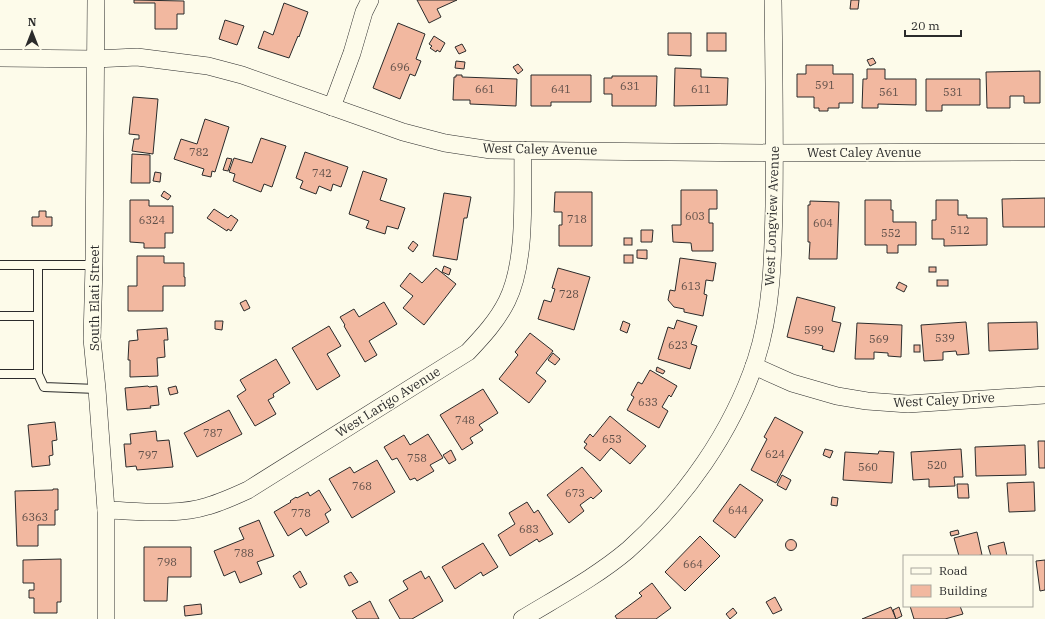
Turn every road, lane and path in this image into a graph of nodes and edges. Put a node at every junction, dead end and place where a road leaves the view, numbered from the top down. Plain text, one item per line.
1 (96, 0) edge
2 (370, 0) edge
3 (773, 0) edge
4 (0, 58) edge
5 (95, 59) junction
6 (332, 107) junction
7 (523, 150) junction
8 (1045, 152) edge
9 (775, 153) junction
10 (0, 264) edge
11 (38, 265) junction
12 (94, 265) junction
13 (0, 316) edge
14 (38, 316) junction
15 (754, 366) junction
16 (0, 374) edge
17 (38, 374) junction
18 (97, 389) junction
19 (1045, 395) edge
20 (106, 510) junction
21 (106, 619) edge
22 (522, 619) edge

1 - 5 street, South Elati Street
2 - 6 street
3 - 9 street, West Longview Avenue
4 - 5 street, West Caley Avenue
5 - 6 street, West Caley Avenue
5 - 12 street, South Elati Street
6 - 7 street, West Caley Avenue
7 - 9 street, West Caley Avenue
7 - 20 street, West Larigo Avenue
8 - 9 street, West Caley Avenue
9 - 15 street, West Longview Avenue
10 - 11 lane
11 - 12 lane
11 - 14 lane
12 - 18 street, South Elati Street
13 - 14 lane
14 - 17 lane
15 - 19 street, West Caley Drive
15 - 22 street, West Longview Avenue
16 - 17 lane
17 - 18 lane
18 - 20 street, South Elati Street
20 - 21 street, South Elati Street

